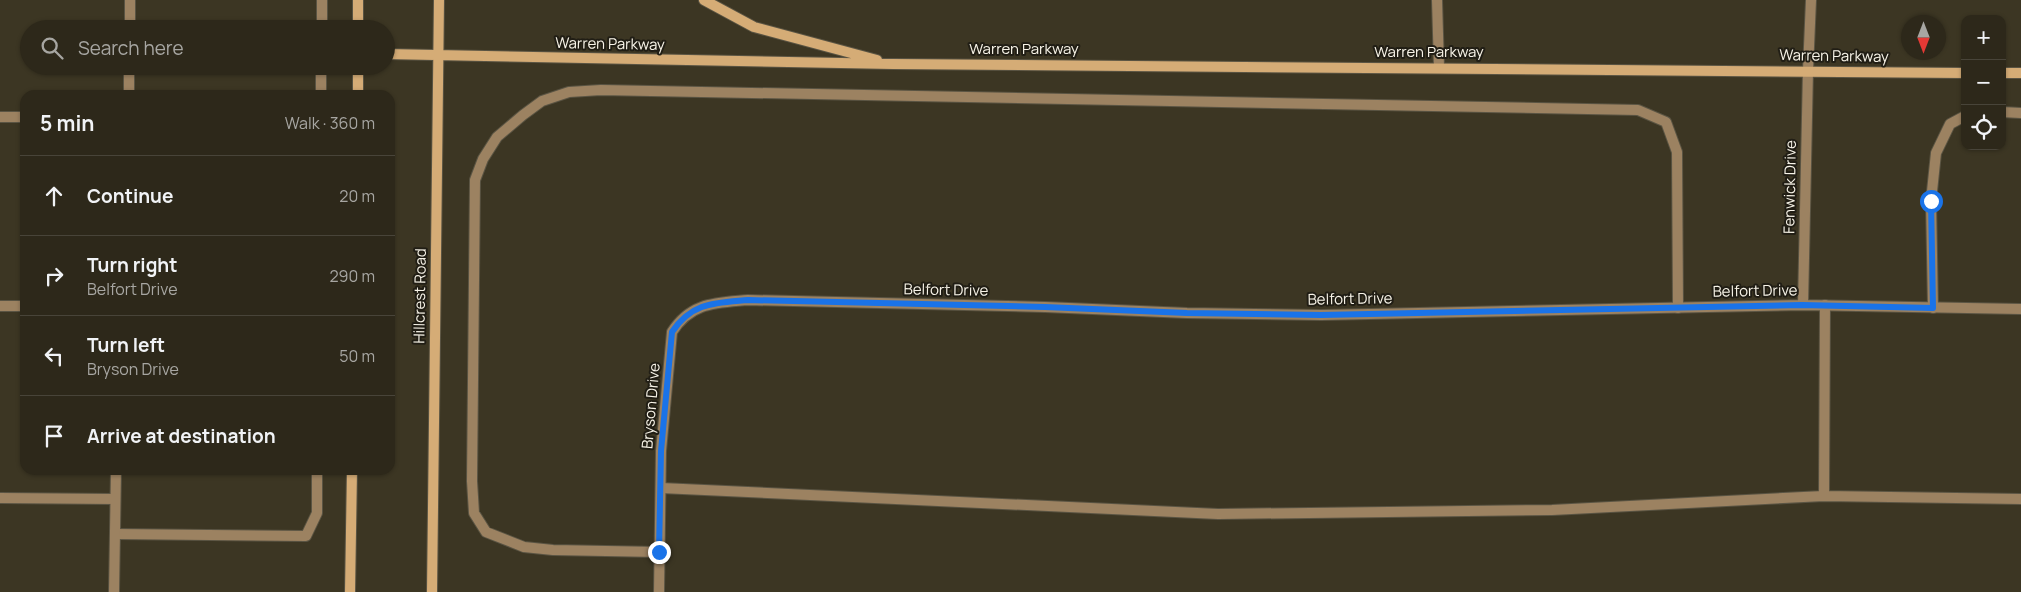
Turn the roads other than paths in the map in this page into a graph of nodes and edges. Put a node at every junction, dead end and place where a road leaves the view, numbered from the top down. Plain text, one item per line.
1 (130, 0) edge
2 (322, 0) edge
3 (358, 0) edge
4 (439, 0) edge
5 (704, 0) edge
6 (1437, 0) edge
7 (1811, 0) edge
8 (130, 20) edge
9 (322, 20) edge
10 (358, 20) edge
11 (395, 54) edge
12 (438, 56) junction
13 (892, 64) junction
14 (1439, 67) junction
15 (1808, 70) junction
16 (1961, 73) edge
17 (2006, 73) edge
18 (2021, 73) edge
19 (129, 75) edge
20 (321, 75) edge
21 (358, 75) edge
22 (129, 90) edge
23 (321, 90) edge
24 (358, 90) edge
25 (2006, 112) edge
26 (2021, 113) edge
27 (0, 116) edge
28 (20, 117) edge
29 (1961, 118) edge
30 (1802, 305) junction
31 (1825, 305) junction
32 (0, 306) edge
33 (20, 306) edge
34 (1678, 308) junction
35 (1933, 308) junction
36 (2021, 309) edge
37 (684, 318) joint
38 (116, 475) edge
39 (317, 475) edge
40 (352, 475) edge
41 (661, 488) junction
42 (1824, 496) junction
43 (0, 498) edge
44 (115, 499) junction
45 (2021, 499) edge
46 (115, 534) junction
47 (659, 552) junction
48 (114, 592) edge
49 (350, 592) edge
50 (432, 592) edge
51 (659, 592) edge

1 - 8 street
2 - 9 street
3 - 10 main road
4 - 12 main road, Hillcrest Road
5 - 13 main road, Warren Parkway
6 - 14 street
7 - 15 street, Fenwick Drive
11 - 12 main road, Warren Parkway
12 - 13 main road, Warren Parkway
12 - 50 main road, Hillcrest Road
13 - 14 main road, Warren Parkway
14 - 15 main road, Warren Parkway
15 - 16 main road, Warren Parkway
15 - 30 street, Fenwick Drive
17 - 18 main road
19 - 22 street
20 - 23 street
21 - 24 main road
25 - 26 street
27 - 28 street
29 - 35 street
30 - 31 street, Belfort Drive
30 - 34 street, Belfort Drive
31 - 35 street, Belfort Drive
31 - 42 street
32 - 33 street
34 - 37 street, Belfort Drive
34 - 47 street
35 - 36 street, Belfort Drive
37 - 41 street, Bryson Drive
38 - 44 street
39 - 46 street
40 - 49 main road
41 - 42 street
41 - 47 street, Bryson Drive
42 - 45 street
43 - 44 street
44 - 46 street
46 - 48 street
47 - 51 street, Bryson Drive

